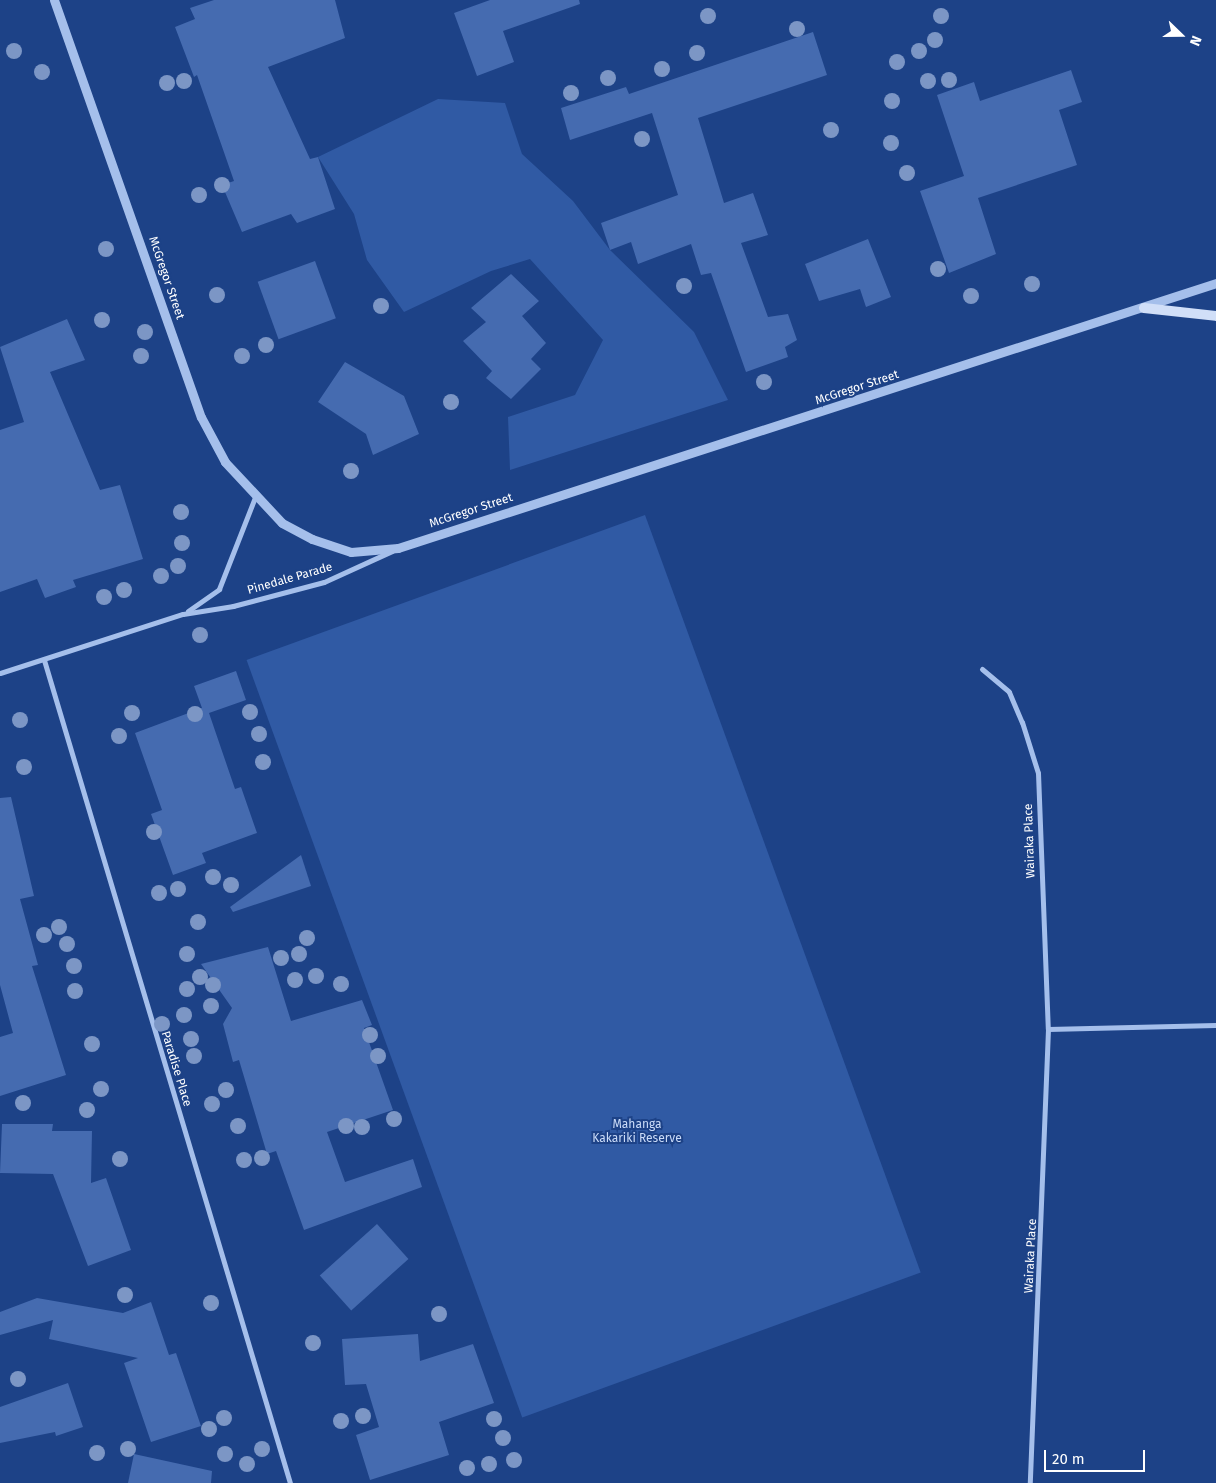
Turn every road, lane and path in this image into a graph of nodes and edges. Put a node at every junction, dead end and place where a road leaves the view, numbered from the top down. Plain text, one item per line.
1 (54, 0) edge
2 (1216, 283) edge
3 (1144, 308) junction
4 (1216, 316) edge
5 (255, 497) junction
6 (398, 548) junction
7 (183, 614) junction
8 (44, 660) junction
9 (982, 669) dead end
10 (0, 673) edge
11 (1216, 1025) edge
12 (1048, 1029) junction
13 (290, 1483) edge
14 (1030, 1483) edge

1 - 5 street, McGregor Street
2 - 3 street, McGregor Street
3 - 4 main road
3 - 6 street, McGregor Street
5 - 6 street, McGregor Street
5 - 7 street, Pinedale Parade
6 - 7 street, Pinedale Parade
7 - 8 street, Pinedale Parade
8 - 10 street, Pinedale Parade
8 - 13 street, Paradise Place
9 - 12 street, Wairaka Place
11 - 12 street
12 - 14 street, Wairaka Place

